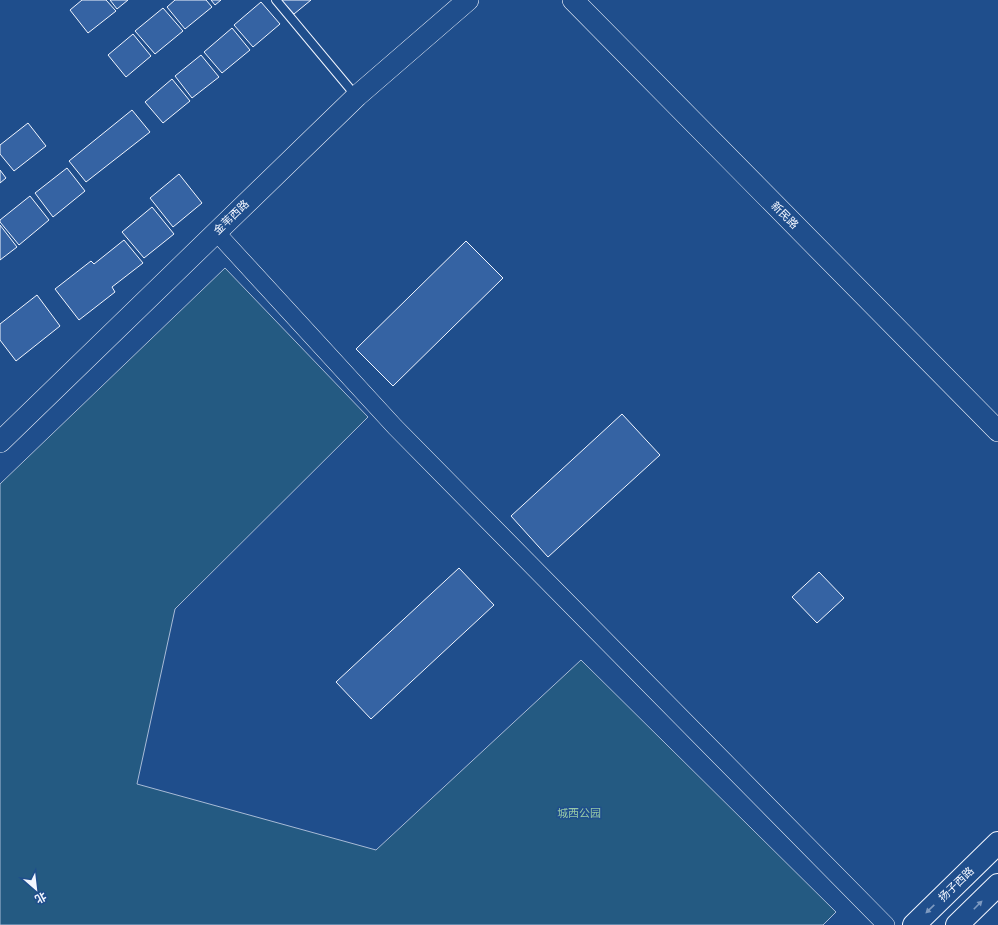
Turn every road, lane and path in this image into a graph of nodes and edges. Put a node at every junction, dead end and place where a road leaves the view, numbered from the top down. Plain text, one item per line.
1 (276, 0) edge
2 (468, 0) edge
3 (573, 0) edge
4 (356, 96) junction
5 (216, 232) junction
6 (998, 431) edge
7 (0, 442) edge
8 (998, 843) edge
9 (998, 885) edge
10 (886, 925) edge
11 (914, 925) edge
12 (957, 925) edge

1 - 4 lane
2 - 4 street, 金苇西路
3 - 6 street, 新民路
4 - 5 street, 金苇西路
5 - 7 street, 金苇西路
5 - 10 street
8 -> 11 main road, 扬子西路
12 -> 9 main road

